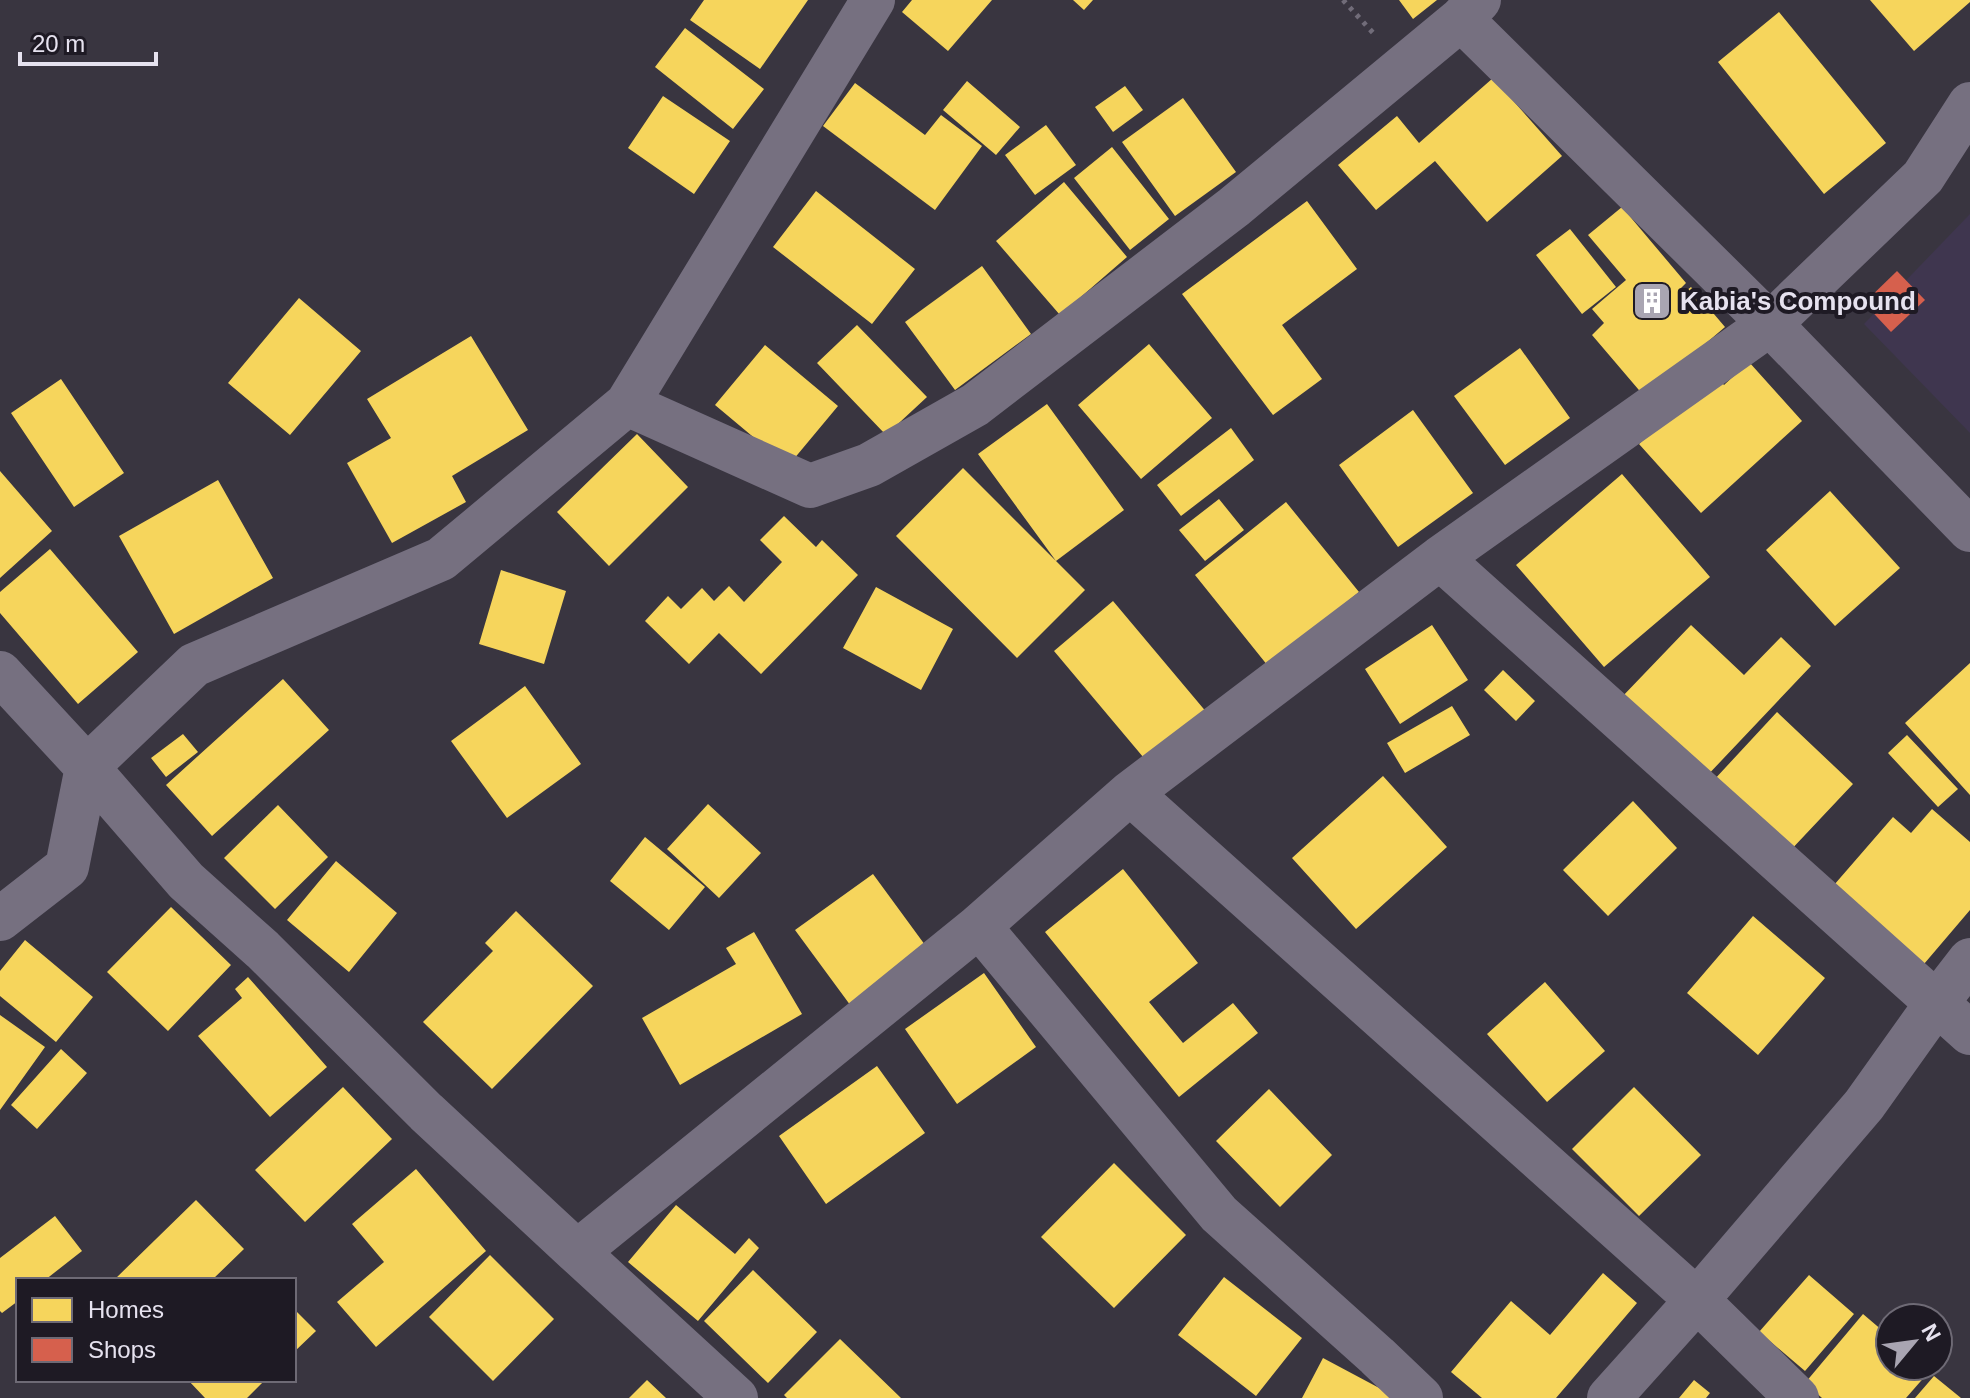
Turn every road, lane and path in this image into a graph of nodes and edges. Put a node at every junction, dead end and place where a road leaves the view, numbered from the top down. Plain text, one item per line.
1 (873, 0) edge
2 (1470, 9) edge
3 (1970, 104) edge
4 (1770, 324) junction
5 (627, 404) junction
6 (1970, 530) edge
7 (1440, 558) junction
8 (0, 673) edge
9 (87, 767) junction
10 (1130, 793) junction
11 (0, 919) edge
12 (979, 926) junction
13 (1970, 960) edge
14 (1936, 1004) junction
15 (1970, 1033) edge
16 (577, 1252) junction
17 (1697, 1300) junction
18 (736, 1398) edge
19 (1421, 1398) edge
20 (1609, 1398) edge
21 (1797, 1398) edge

1 - 5 street
2 - 4 street
2 - 5 street
3 - 4 street
4 - 6 street
4 - 7 street
5 - 9 street
7 - 10 street
7 - 14 street
8 - 9 street
9 - 11 street
9 - 16 street
10 - 12 street
10 - 17 street
12 - 16 street
12 - 19 street
13 - 14 street
14 - 15 street
14 - 17 street
16 - 18 street
17 - 20 street
17 - 21 street

